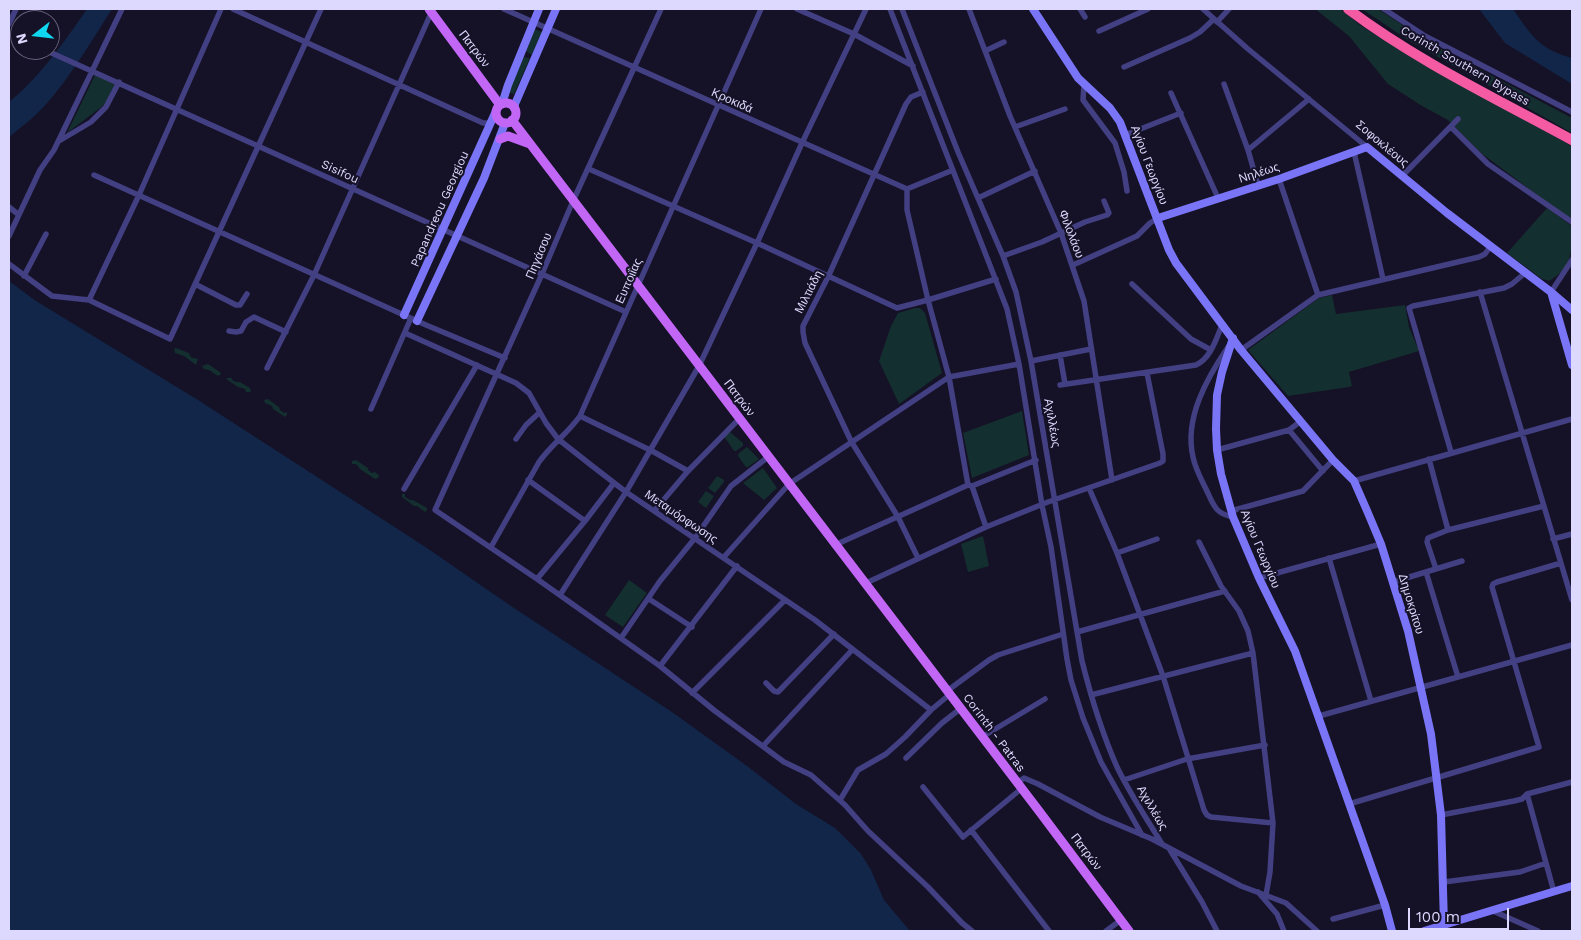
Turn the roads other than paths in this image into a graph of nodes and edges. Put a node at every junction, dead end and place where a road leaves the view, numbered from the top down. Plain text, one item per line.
1 (16, 9) edge
2 (122, 9) edge
3 (221, 9) edge
4 (233, 9) edge
5 (322, 9) edge
6 (504, 9) edge
7 (539, 9) edge
8 (556, 9) edge
9 (661, 9) edge
10 (761, 9) edge
11 (797, 9) edge
12 (866, 9) edge
13 (890, 9) edge
14 (902, 9) edge
15 (969, 9) edge
16 (1033, 9) edge
17 (1080, 9) edge
18 (1148, 9) edge
19 (1203, 9) edge
20 (1229, 9) edge
21 (1348, 9) edge
22 (1384, 9) edge
23 (431, 10) edge
24 (1085, 17) dead end
25 (1215, 20) junction
26 (533, 22) junction
27 (9, 24) edge
28 (548, 29) junction
29 (1099, 31) dead end
30 (854, 34) junction
31 (1004, 42) dead end
32 (306, 43) junction
33 (985, 50) junction
34 (60, 57) edge
35 (913, 66) junction
36 (634, 67) junction
37 (1124, 67) dead end
38 (91, 71) junction
39 (119, 82) junction
40 (400, 84) junction
41 (1224, 84) dead end
42 (1084, 85) junction
43 (923, 92) junction
44 (1172, 93) dead end
45 (1309, 99) junction
46 (499, 106) junction
47 (719, 106) junction
48 (177, 108) junction
49 (514, 108) junction
50 (1065, 109) dead end
51 (1181, 112) junction
52 (1572, 112) edge
53 (1458, 119) dead end
54 (491, 123) junction
55 (507, 123) junction
56 (1015, 127) junction
57 (1451, 127) junction
58 (1125, 135) junction
59 (500, 139) junction
60 (1572, 140) edge
61 (59, 141) junction
62 (802, 143) junction
63 (531, 145) junction
64 (259, 146) junction
65 (1367, 147) junction
66 (1248, 150) junction
67 (1354, 152) junction
68 (589, 168) junction
69 (953, 170) junction
70 (1035, 171) junction
71 (874, 174) junction
72 (94, 175) dead end
73 (1402, 176) junction
74 (1279, 178) junction
75 (1258, 185) junction
76 (353, 189) junction
77 (907, 189) junction
78 (1127, 190) dead end
79 (139, 195) junction
80 (978, 198) junction
81 (1218, 198) junction
82 (574, 201) junction
83 (1104, 201) dead end
84 (673, 206) junction
85 (9, 207) edge
86 (19, 215) junction
87 (1158, 218) junction
88 (1572, 222) edge
89 (443, 230) junction
90 (219, 232) junction
91 (1060, 233) junction
92 (46, 234) dead end
93 (458, 235) junction
94 (9, 236) edge
95 (757, 243) junction
96 (1490, 247) junction
97 (1003, 256) junction
98 (1572, 260) edge
99 (9, 264) edge
100 (1073, 265) junction
101 (1525, 273) junction
102 (542, 274) junction
103 (314, 275) junction
104 (24, 276) junction
105 (828, 277) junction
106 (996, 279) junction
107 (1383, 279) junction
108 (195, 284) junction
109 (1132, 284) dead end
110 (638, 286) junction
111 (1480, 292) junction
112 (1551, 292) junction
113 (247, 294) dead end
114 (1318, 295) junction
115 (89, 300) junction
116 (928, 300) junction
117 (1572, 310) edge
118 (626, 312) junction
119 (411, 318) junction
120 (1222, 325) junction
121 (230, 331) dead end
122 (286, 332) junction
123 (405, 333) junction
124 (1234, 338) junction
125 (1091, 349) junction
126 (1211, 350) junction
127 (1241, 350) junction
128 (1060, 355) junction
129 (505, 358) junction
130 (1031, 361) junction
131 (1019, 364) junction
132 (477, 365) junction
133 (1572, 365) edge
134 (699, 366) junction
135 (267, 368) dead end
136 (1147, 373) junction
137 (496, 374) junction
138 (948, 377) junction
139 (1097, 379) junction
140 (371, 409) dead end
141 (540, 413) junction
142 (580, 416) junction
143 (739, 418) junction
144 (1572, 419) edge
145 (1301, 421) junction
146 (1289, 430) junction
147 (1522, 434) junction
148 (516, 439) dead end
149 (558, 439) junction
150 (851, 441) junction
151 (1217, 450) junction
152 (652, 451) junction
153 (1451, 452) junction
154 (768, 457) junction
155 (1429, 459) junction
156 (1036, 460) junction
157 (1334, 460) junction
158 (688, 471) junction
159 (1323, 471) junction
160 (528, 480) junction
161 (1112, 480) junction
162 (1354, 481) junction
163 (614, 483) junction
164 (789, 484) junction
165 (970, 486) junction
166 (1089, 488) junction
167 (404, 489) dead end
168 (626, 492) junction
169 (1055, 500) junction
170 (1042, 505) junction
171 (1544, 506) junction
172 (655, 510) junction
173 (1232, 514) junction
174 (898, 517) junction
175 (585, 521) junction
176 (986, 527) junction
177 (1448, 530) junction
178 (1572, 534) edge
179 (695, 538) junction
180 (1157, 539) dead end
181 (1553, 540) junction
182 (1199, 542) dead end
183 (1381, 544) junction
184 (835, 545) junction
185 (491, 547) junction
186 (1117, 553) junction
187 (724, 557) junction
188 (918, 558) junction
189 (1329, 558) junction
190 (1462, 561) dead end
191 (1561, 563) junction
192 (737, 566) junction
193 (1436, 569) junction
194 (1426, 572) junction
195 (1259, 578) junction
196 (537, 579) junction
197 (1393, 582) junction
198 (864, 584) junction
199 (1225, 591) junction
200 (560, 595) junction
201 (649, 599) junction
202 (785, 600) junction
203 (1572, 600) edge
204 (1140, 615) junction
205 (692, 627) junction
206 (1077, 632) junction
207 (834, 634) junction
208 (1063, 634) junction
209 (620, 638) junction
210 (1572, 645) edge
211 (852, 650) junction
212 (1253, 653) junction
213 (1514, 661) junction
214 (660, 666) junction
215 (1163, 676) junction
216 (1458, 677) junction
217 (766, 683) dead end
218 (1421, 687) junction
219 (692, 693) junction
220 (948, 693) junction
221 (1091, 695) junction
222 (1045, 699) dead end
223 (1371, 701) junction
224 (960, 709) junction
225 (931, 710) junction
226 (1319, 716) junction
227 (982, 737) junction
228 (1265, 745) junction
229 (763, 746) junction
230 (906, 758) dead end
231 (1187, 759) junction
232 (1438, 777) junction
233 (1030, 780) junction
234 (1124, 780) junction
235 (1572, 782) edge
236 (923, 787) dead end
237 (1021, 788) junction
238 (1527, 794) junction
239 (840, 800) junction
240 (1349, 804) junction
241 (1441, 815) junction
242 (1273, 823) junction
243 (971, 830) junction
244 (1142, 835) junction
245 (1162, 844) junction
246 (1169, 848) junction
247 (1546, 863) junction
248 (1444, 882) junction
249 (1572, 886) edge
250 (1257, 892) junction
251 (1554, 892) junction
252 (1266, 895) junction
253 (1385, 905) junction
254 (1492, 911) junction
255 (1333, 918) dead end
256 (1120, 920) junction
257 (1444, 925) junction
258 (972, 931) edge
259 (1049, 931) edge
260 (1106, 931) edge
261 (1129, 931) edge
262 (1217, 931) edge
263 (1284, 931) edge
264 (1317, 931) edge
265 (1392, 931) edge
266 (1424, 931) edge
267 (1538, 931) edge

1 - 27 street
2 - 38 street
3 - 48 street
4 - 32 street
5 - 32 street
6 - 26 street, Κροκιδά
7 - 26 street, Papandreou Georgiou
8 - 28 street
9 - 36 street, Πηγάσου
10 - 47 street, Ευποιΐας
11 - 30 street
12 - 30 street
13 - 35 street, Αχιλλέως
14 - 80 street, Αχιλλέως
15 - 33 street, Φιλολάου
16 - 42 street, Αγίου Γεωργίου
17 - 24 street
18 - 29 street
19 - 25 street, Σοφοκλέους
20 - 25 street
21 - 60 highway, Corinth Southern Bypass
22 - 52 street
23 - 40 street
23 - 46 main road, Πατρών
25 - 37 street
25 - 45 street, Σοφοκλέους
26 - 28 street, Κροκιδά
26 - 46 street, Papandreou Georgiou
28 - 36 street, Κροκιδά
28 - 49 street
30 - 35 street
30 - 62 street
31 - 33 street
32 - 40 street
32 - 64 street
33 - 56 street, Φιλολάου
34 - 38 street, Sisifou
35 - 43 street, Αχιλλέως
36 - 47 street, Κροκιδά
36 - 68 street, Πηγάσου
38 - 39 street, Sisifou
38 - 61 street
39 - 48 street, Sisifou
39 - 61 street
40 - 54 street
40 - 76 street
41 - 66 street
42 - 58 street, Αγίου Γεωργίου
42 - 78 street
43 - 69 street, Αχιλλέως
43 - 71 street, Μιλτιάδη
44 - 51 street
45 - 65 street, Σοφοκλέους
45 - 66 street
46 - 49 main road
46 - 54 street, Papandreou Georgiou
46 - 55 main road
47 - 62 street, Κροκιδά
47 - 84 street, Ευποιΐας
48 - 64 street, Sisifou
48 - 79 street
49 - 55 main road
50 - 56 street
51 - 58 street
51 - 81 street
53 - 57 street
54 - 55 street
54 - 89 street, Papandreou Georgiou
55 - 59 street, Papandreou Georgiou
55 - 63 main road, Πατρών
56 - 70 street, Φιλολάου
57 - 73 street
57 - 88 street
58 - 87 street, Αγίου Γεωργίου
59 - 63 main road
59 - 93 street, Papandreou Georgiou
61 - 86 street
62 - 71 street, Κροκιδά
62 - 95 street
63 - 82 main road, Πατρών
64 - 76 street, Sisifou
64 - 90 street
65 - 67 street, Νηλέως
65 - 73 street, Σοφοκλέους
66 - 75 street
67 - 74 street, Νηλέως
67 - 107 street
68 - 82 street, Πηγάσου
68 - 84 street
69 - 77 street
69 - 106 street, Αχιλλέως
70 - 80 street
70 - 91 street, Φιλολάου
71 - 77 street, Κροκιδά
71 - 105 street, Μιλτιάδη
72 - 79 street
73 - 96 street, Σοφοκλέους
74 - 75 street, Νηλέως
74 - 114 street
75 - 81 street, Νηλέως
76 - 89 street, Sisifou
76 - 103 street
77 - 116 street
79 - 90 street
79 - 115 street
80 - 97 street, Αχιλλέως
81 - 87 street, Νηλέως
82 - 102 street, Πηγάσου
82 - 110 main road, Πατρών
83 - 91 street
84 - 95 street
84 - 110 street, Ευποιΐας
85 - 86 street
86 - 94 street
87 - 100 street
87 - 120 street, Αγίου Γεωργίου
89 - 93 street, Sisifou
89 - 119 street, Papandreou Georgiou
90 - 103 street
90 - 108 street
91 - 97 street
91 - 100 street, Φιλολάου
92 - 104 street
93 - 102 street, Sisifou
93 - 119 street, Papandreou Georgiou
95 - 105 street
95 - 134 street
96 - 101 street, Σοφοκλέους
96 - 107 street
97 - 130 street, Αχιλλέως
98 - 112 street
99 - 104 street
100 - 125 street, Φιλολάου
101 - 111 street
101 - 112 street, Σοφοκλέους
102 - 118 street, Sisifou
102 - 129 street, Πηγάσου
103 - 119 street
103 - 122 street
104 - 115 street
105 - 116 street
105 - 150 street, Μιλτιάδη
106 - 116 street
106 - 131 street, Αχιλλέως
107 - 114 street
108 - 113 street
108 - 115 street
109 - 126 street
110 - 118 street, Ευποιΐας
110 - 134 main road, Πατρών
111 - 147 street
111 - 153 street
112 - 117 street, Σοφοκλέους
112 - 133 street
114 - 127 street
116 - 138 street
118 - 142 street, Ευποιΐας
119 - 123 street, Papandreou Georgiou
119 - 129 street
120 - 124 street, Αγίου Γεωργίου
120 - 126 street
121 - 122 street
122 - 135 street
123 - 132 street, Μεταμόρφωσης
123 - 140 street, Papandreou Georgiou
124 - 127 street, Δημοκρίτου
124 - 151 street, Αγίου Γεωργίου
124 - 173 street
125 - 128 street
125 - 139 street, Φιλολάου
126 - 136 street
127 - 145 street, Δημοκρίτου
128 - 130 street
128 - 139 street
129 - 137 street, Πηγάσου
130 - 169 street, Αχιλλέως
131 - 138 street
131 - 156 street, Αχιλλέως
132 - 137 street, Μεταμόρφωσης
132 - 167 street
134 - 143 main road, Πατρών
134 - 152 street
136 - 139 street
136 - 161 street
137 - 141 street, Μεταμόρφωσης
137 - 185 street, Πηγάσου
138 - 150 street
138 - 165 street
139 - 161 street, Φιλολάου
141 - 148 street
141 - 149 street, Μεταμόρφωσης
142 - 149 street, Ευποιΐας
142 - 152 street
143 - 154 main road, Πατρών
143 - 158 street
144 - 147 street
145 - 146 street
145 - 157 street, Δημοκρίτου
146 - 151 street
146 - 159 street
147 - 153 street
147 - 171 street
149 - 160 street, Ευποιΐας
149 - 163 street, Μεταμόρφωσης
150 - 164 street
150 - 174 street, Μιλτιάδη
151 - 173 street, Αγίου Γεωργίου
152 - 158 street
152 - 168 street
153 - 155 street
154 - 164 main road, Πατρών
154 - 179 street
155 - 162 street
155 - 177 street
156 - 165 street
156 - 170 street, Αχιλλέως
157 - 159 street
157 - 162 street, Δημοκρίτου
158 - 172 street
159 - 173 street
160 - 175 street
160 - 185 street, Ευποιΐας
161 - 166 street
162 - 183 street, Δημοκρίτου
163 - 168 street, Μεταμόρφωσης
163 - 175 street
164 - 184 main road, Πατρών
164 - 187 street
165 - 174 street
165 - 176 street
166 - 169 street
166 - 186 street
168 - 172 street, Μεταμόρφωσης
168 - 200 street
169 - 170 street
169 - 206 street, Αχιλλέως
170 - 176 street
170 - 208 street, Αχιλλέως
171 - 177 street
171 - 181 street
172 - 179 street, Μεταμόρφωσης
173 - 195 street, Αγίου Γεωργίου
174 - 184 street
174 - 188 street, Μιλτιάδη
175 - 196 street
176 - 188 street
177 - 193 street
178 - 181 street
179 - 187 street, Μεταμόρφωσης
179 - 201 street
180 - 186 street
181 - 191 street
182 - 199 street
183 - 189 street
183 - 197 street, Δημοκρίτου
184 - 198 main road, Πατρών
185 - 196 street
186 - 204 street
187 - 192 street, Μεταμόρφωσης
188 - 198 street
189 - 195 street
189 - 223 street
190 - 193 street
191 - 203 street
191 - 213 street
192 - 202 street, Μεταμόρφωσης
192 - 205 street
193 - 194 street
194 - 197 street
194 - 216 street
195 - 226 street, Αγίου Γεωργίου
196 - 200 street
197 - 218 street, Δημοκρίτου
198 - 220 main road, Πατρών
199 - 204 street
199 - 212 street
200 - 209 street
201 - 205 street
201 - 209 street
202 - 207 street, Μεταμόρφωσης
202 - 219 street
204 - 206 street
204 - 215 street
205 - 214 street
206 - 221 street, Αχιλλέως
207 - 211 street, Μεταμόρφωσης
207 - 217 street
208 - 220 street
208 - 244 street, Αχιλλέως
209 - 214 street
210 - 213 street
211 - 225 street, Μεταμόρφωσης
211 - 229 street
212 - 215 street
212 - 228 street
213 - 216 street
213 - 232 street
214 - 219 street
215 - 221 street
215 - 231 street
216 - 218 street
218 - 223 street
218 - 232 street, Δημοκρίτου
219 - 229 street
220 - 224 main road, Corinth - Patras
220 - 225 street
221 - 234 street, Αχιλλέως
222 - 227 street
223 - 226 street
224 - 227 main road, Corinth - Patras
224 - 230 street
225 - 239 street
226 - 240 street, Αγίου Γεωργίου
227 - 237 main road, Corinth - Patras
228 - 231 street
228 - 242 street
229 - 239 street
231 - 234 street
231 - 242 street
232 - 240 street
232 - 241 street, Δημοκρίτου
233 - 237 street
233 - 237 street
233 - 244 street
234 - 245 street, Αχιλλέως
235 - 238 street
236 - 243 street
237 - 243 street
237 - 256 main road, Πατρών
238 - 241 street
238 - 247 street
239 - 258 street
240 - 253 street, Αγίου Γεωργίου
241 - 248 street, Δημοκρίτου
242 - 252 street
243 - 259 street
244 - 245 street
245 - 246 street
246 - 250 street
246 - 262 street
247 - 248 street
247 - 251 street
248 - 257 street, Δημοκρίτου
249 - 251 street
250 - 252 street
250 - 263 street
251 - 254 street
252 - 264 street
253 - 255 street
253 - 265 street, Αγίου Γεωργίου
254 - 257 street
254 - 267 street
256 - 260 street
256 - 261 main road, Πατρών
257 - 266 street

